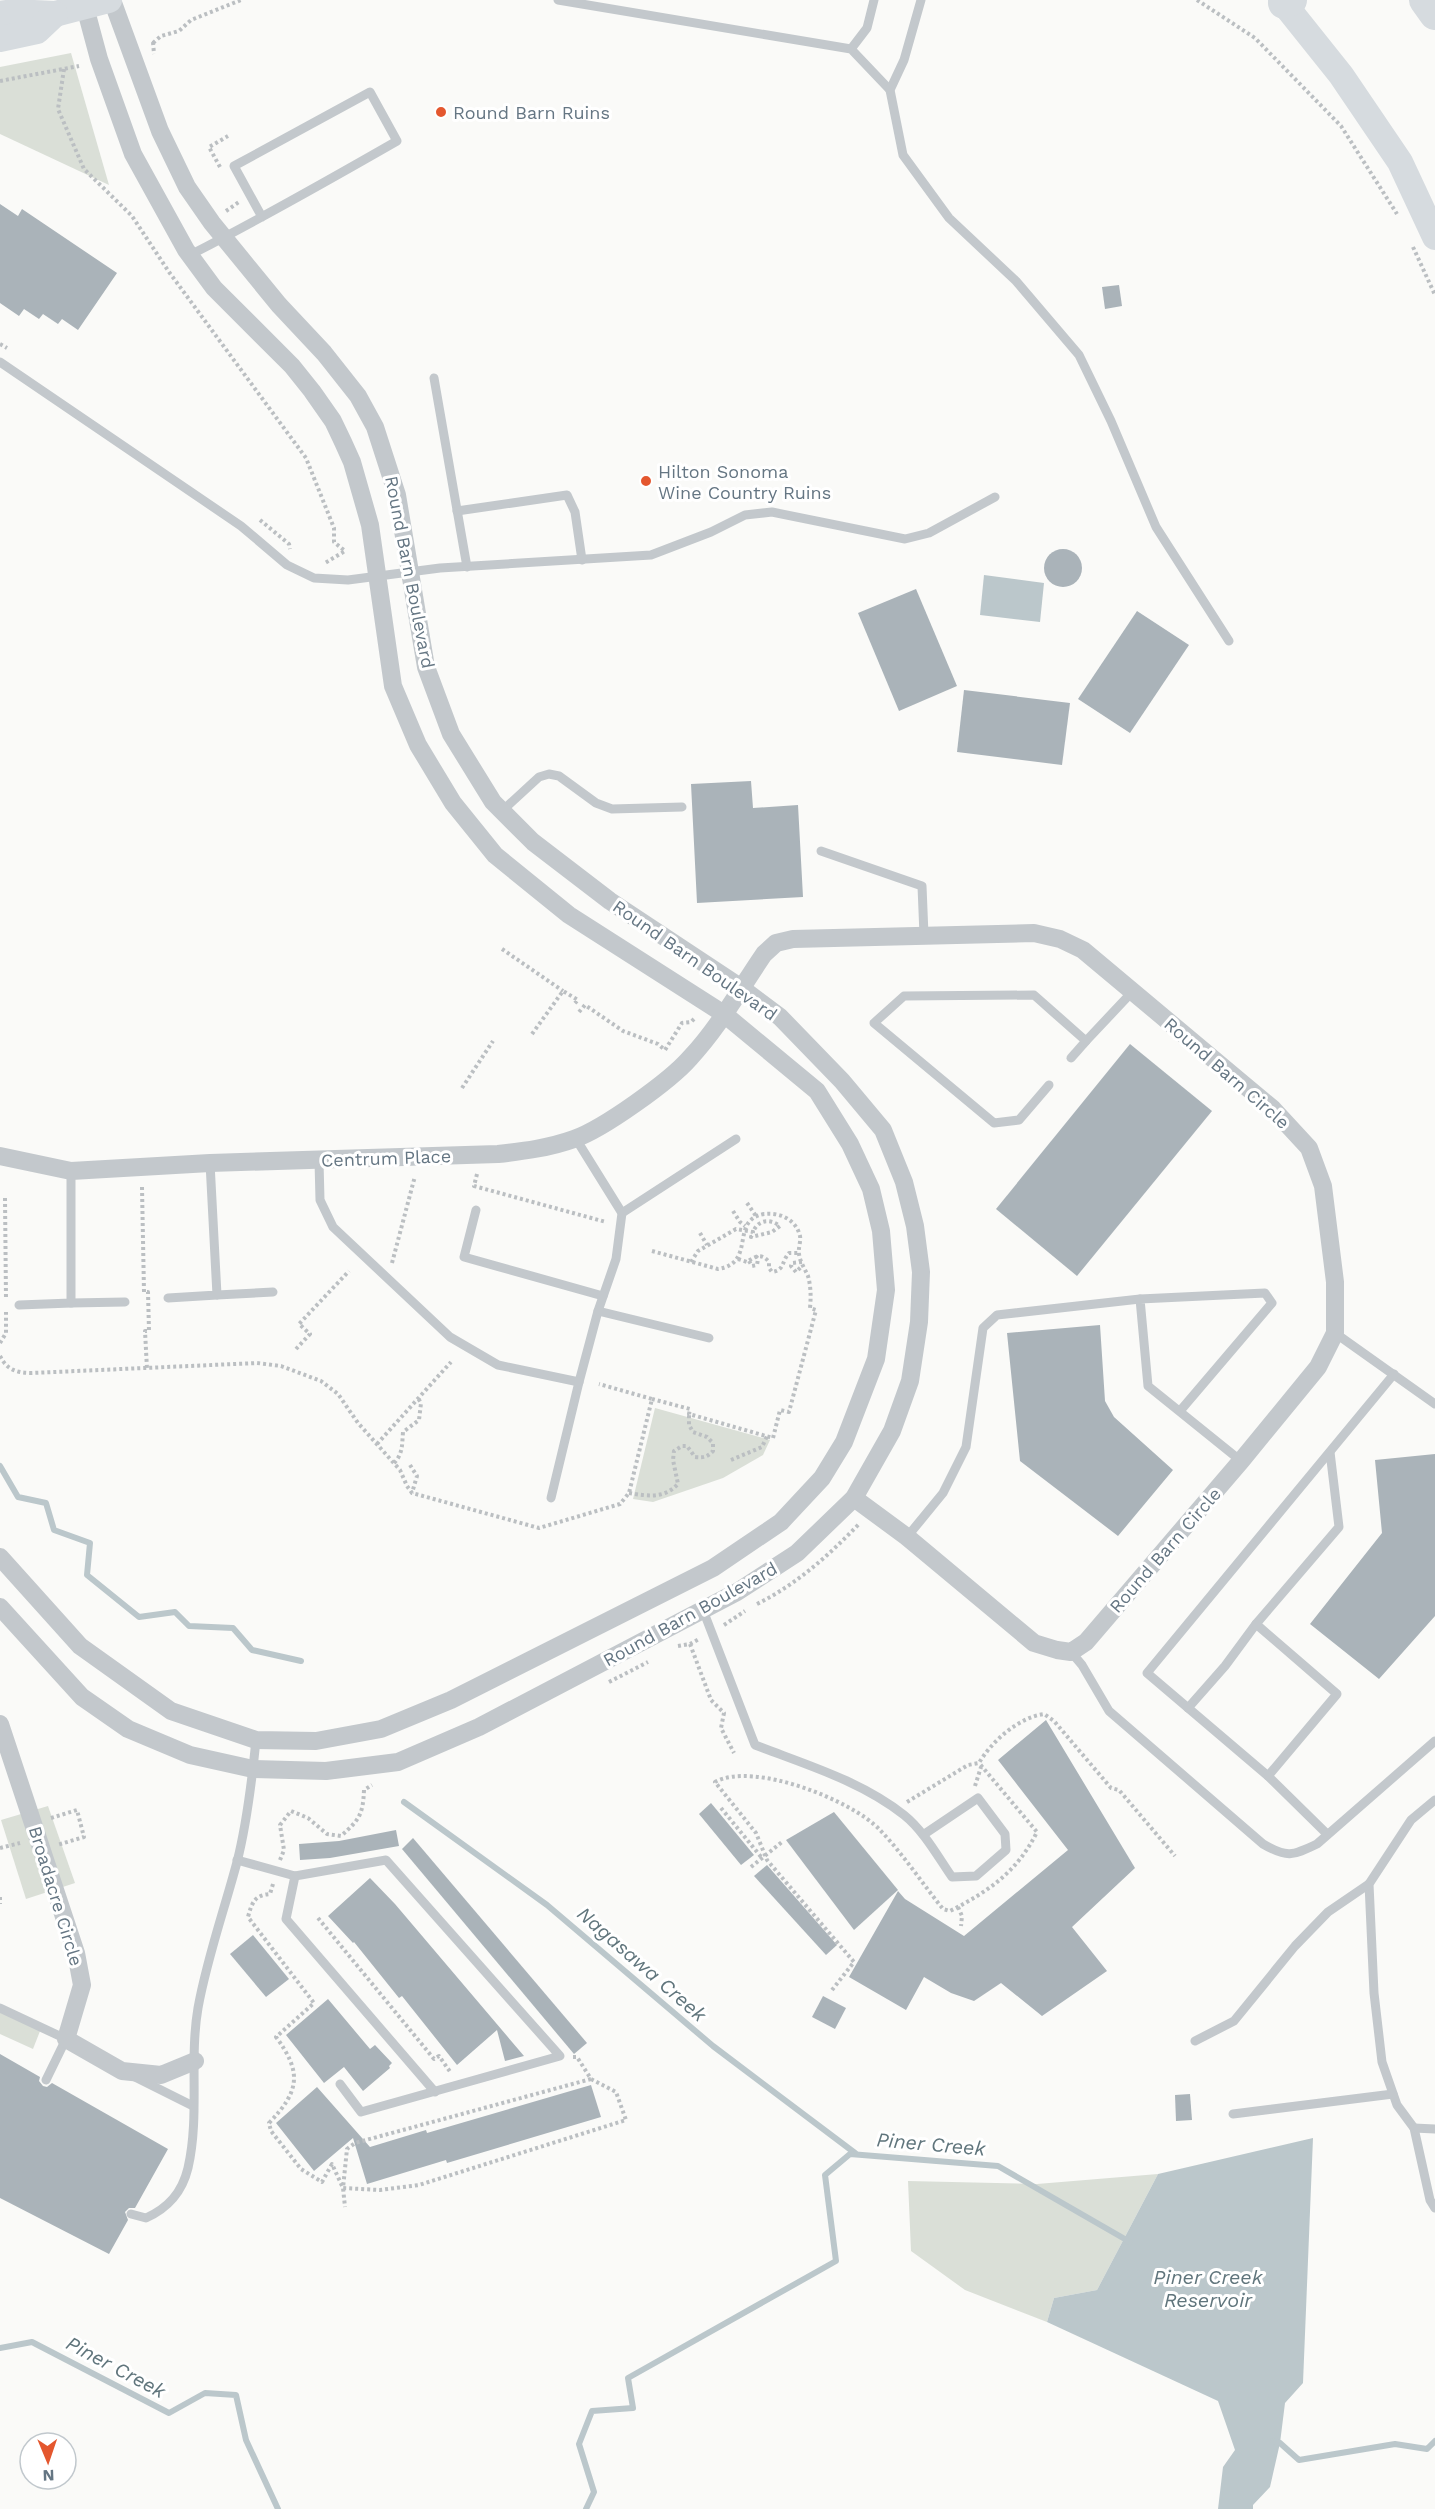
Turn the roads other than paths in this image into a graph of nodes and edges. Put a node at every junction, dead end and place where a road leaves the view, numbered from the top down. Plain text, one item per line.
1 (558, 0) edge
2 (874, 0) edge
3 (921, 0) edge
4 (1425, 0) edge
5 (1285, 1) edge
6 (100, 2) edge
7 (0, 14) edge
8 (55, 14) junction
9 (1435, 14) edge
10 (0, 39) edge
11 (851, 49) junction
12 (891, 90) junction
13 (262, 217) junction
14 (224, 238) junction
15 (1424, 241) edge
16 (190, 255) junction
17 (0, 362) edge
18 (434, 378) dead end
19 (995, 497) dead end
20 (457, 511) junction
21 (582, 560) junction
22 (467, 567) junction
23 (410, 572) junction
24 (376, 578) junction
25 (1229, 641) dead end
26 (682, 807) dead end
27 (502, 811) junction
28 (821, 851) dead end
29 (924, 935) junction
30 (740, 987) junction
31 (1133, 991) junction
32 (724, 1014) junction
33 (1086, 1041) junction
34 (1071, 1059) dead end
35 (1049, 1084) dead end
36 (576, 1139) junction
37 (736, 1139) dead end
38 (0, 1156) edge
39 (319, 1161) junction
40 (210, 1163) junction
41 (71, 1171) junction
42 (476, 1210) dead end
43 (622, 1213) junction
44 (273, 1292) dead end
45 (217, 1295) junction
46 (603, 1296) junction
47 (168, 1298) dead end
48 (1140, 1299) junction
49 (125, 1302) dead end
50 (71, 1303) junction
51 (19, 1305) dead end
52 (598, 1311) junction
53 (1335, 1333) junction
54 (709, 1338) dead end
55 (1394, 1374) junction
56 (579, 1382) junction
57 (1435, 1404) edge
58 (1180, 1411) junction
59 (1330, 1452) junction
60 (1241, 1461) junction
61 (551, 1498) dead end
62 (854, 1498) junction
63 (907, 1537) junction
64 (0, 1557) edge
65 (0, 1606) edge
66 (703, 1610) junction
67 (1256, 1624) junction
68 (1071, 1652) junction
69 (1188, 1708) junction
70 (0, 1724) edge
71 (256, 1740) junction
72 (1435, 1741) edge
73 (253, 1768) junction
74 (1268, 1776) junction
75 (1435, 1800) edge
76 (1327, 1834) junction
77 (923, 1835) junction
78 (237, 1860) junction
79 (295, 1876) junction
80 (1369, 1884) junction
81 (0, 2008) edge
82 (66, 2039) junction
83 (1195, 2041) dead end
84 (195, 2061) junction
85 (122, 2071) junction
86 (46, 2080) dead end
87 (340, 2084) dead end
88 (435, 2091) junction
89 (1393, 2094) junction
90 (193, 2106) junction
91 (1233, 2114) dead end
92 (1414, 2128) junction
93 (1435, 2129) edge
94 (1435, 2208) edge
95 (131, 2214) dead end

1 - 11 lane
2 - 11 lane
3 - 12 lane
4 - 9 highway
5 - 15 main road
6 - 8 main road
6 - 14 street, Round Barn Boulevard
6 - 16 street, Round Barn Boulevard
7 - 8 main road
8 - 10 main road
11 - 12 lane
12 - 25 lane
13 - 13 lane
13 - 14 lane
14 - 16 lane
14 - 23 street, Round Barn Boulevard
16 - 24 street, Round Barn Boulevard
17 - 24 lane
18 - 20 lane
19 - 21 lane
20 - 21 lane
20 - 22 lane
21 - 22 lane
22 - 23 lane
23 - 24 lane
23 - 27 street, Round Barn Boulevard
24 - 32 street, Round Barn Boulevard
26 - 27 lane
27 - 30 street, Round Barn Boulevard
28 - 29 lane
29 - 30 street, Round Barn Circle
29 - 31 street, Round Barn Circle
30 - 32 street, Round Barn Circle
30 - 62 street, Round Barn Boulevard
31 - 33 lane
31 - 53 street, Round Barn Circle
32 - 36 street, Centrum Place
32 - 71 street, Round Barn Boulevard
33 - 34 lane
33 - 35 lane
36 - 39 street, Centrum Place
36 - 43 lane
37 - 43 lane
38 - 41 street, Centrum Place
39 - 40 street, Centrum Place
39 - 56 lane
40 - 41 street, Centrum Place
40 - 45 lane
41 - 50 lane
42 - 46 lane
43 - 46 lane
44 - 45 lane
45 - 47 lane
46 - 52 lane
48 - 58 lane
48 - 58 lane
48 - 63 lane
49 - 50 lane
50 - 51 lane
52 - 54 lane
52 - 56 lane
53 - 55 lane
53 - 60 street, Round Barn Circle
55 - 57 lane
55 - 59 lane
56 - 61 lane
58 - 60 lane
59 - 67 lane
59 - 69 lane
60 - 68 street, Round Barn Circle
62 - 63 street
62 - 66 street, Round Barn Boulevard
63 - 68 street
64 - 71 street, Round Barn Boulevard
65 - 73 street, Round Barn Boulevard
66 - 73 street, Round Barn Boulevard
66 - 77 lane
67 - 69 lane
67 - 74 lane
68 - 76 lane
69 - 74 lane
70 - 82 street, Broadacre Circle
71 - 73 lane
72 - 76 lane
73 - 78 lane
74 - 76 lane
75 - 80 lane
77 - 77 lane
78 - 79 lane
78 - 84 lane
79 - 88 lane
79 - 88 lane
80 - 83 lane
80 - 89 lane
81 - 82 lane
82 - 85 street
82 - 86 lane
84 - 85 street
84 - 90 lane
85 - 90 lane
87 - 88 lane
89 - 91 lane
89 - 92 lane
90 - 95 lane
92 - 93 lane
92 - 94 lane

